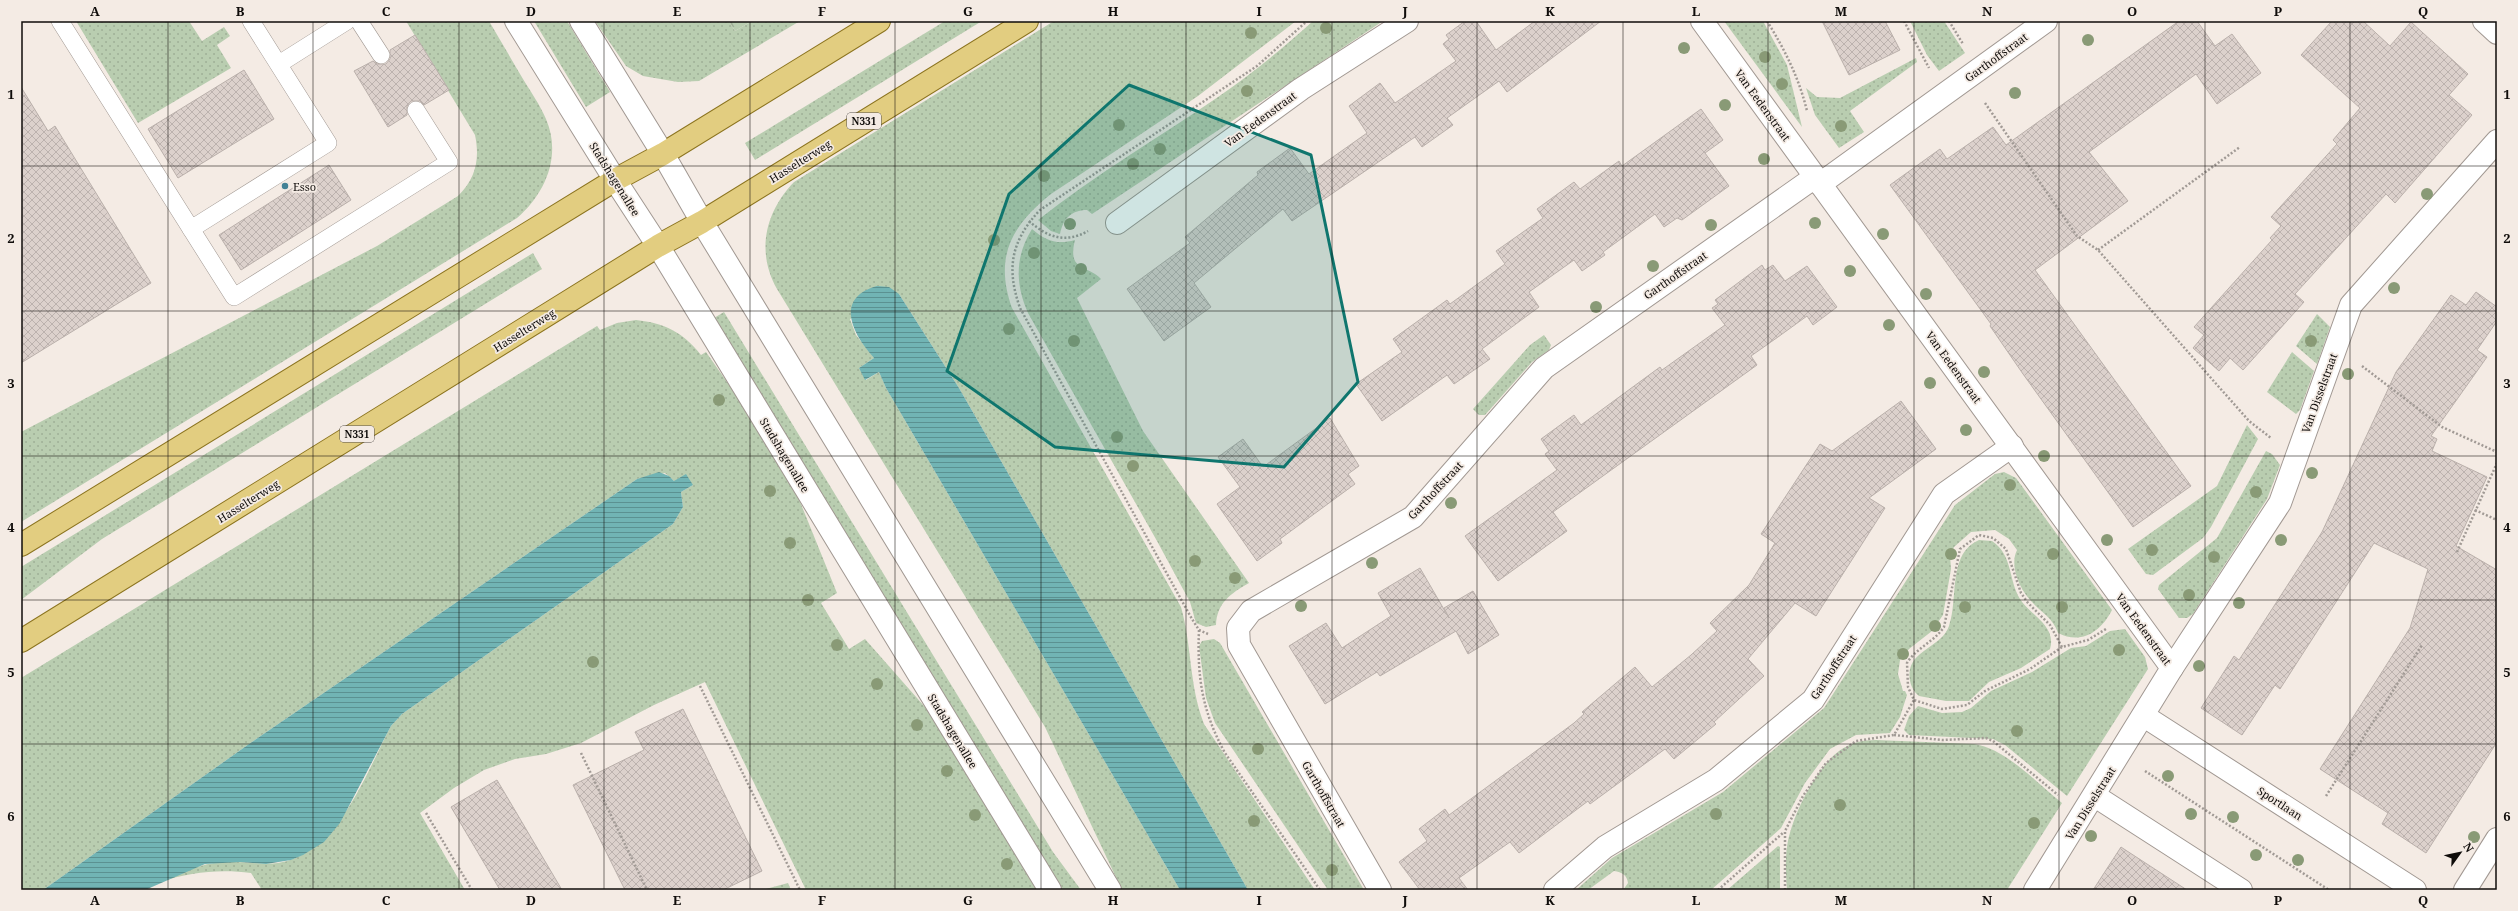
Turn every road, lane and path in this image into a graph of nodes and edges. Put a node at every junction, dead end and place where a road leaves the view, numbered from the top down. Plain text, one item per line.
1 (60, 21) edge
2 (251, 21) edge
3 (347, 21) edge
4 (359, 21) edge
5 (516, 21) edge
6 (581, 21) edge
7 (879, 21) edge
8 (1027, 21) edge
9 (1307, 21) edge
10 (1407, 21) edge
11 (1702, 21) edge
12 (1767, 21) edge
13 (1904, 21) edge
14 (2046, 21) edge
15 (2484, 21) edge
16 (2497, 33) edge
17 (381, 56) dead end
18 (278, 64) junction
19 (1967, 78) junction
20 (1946, 93) junction
21 (416, 110) dead end
22 (1808, 113) dead end
23 (2497, 141) edge
24 (2240, 147) dead end
25 (663, 154) junction
26 (615, 180) junction
27 (1818, 180) junction
28 (1029, 221) junction
29 (702, 222) junction
30 (1117, 223) joint
31 (191, 229) junction
32 (658, 246) junction
33 (2098, 250) junction
34 (2336, 347) junction
35 (2012, 446) junction
36 (2497, 452) edge
37 (2297, 457) junction
38 (2497, 463) edge
39 (2475, 510) junction
40 (2497, 520) edge
41 (21, 545) edge
42 (2457, 552) dead end
43 (2133, 612) junction
44 (1199, 630) junction
45 (1238, 633) junction
46 (21, 641) edge
47 (2422, 645) dead end
48 (2062, 647) junction
49 (2172, 668) junction
50 (700, 686) dead end
51 (1914, 700) junction
52 (2144, 716) junction
53 (1894, 735) junction
54 (581, 753) dead end
55 (2146, 772) dead end
56 (2095, 796) junction
57 (426, 813) dead end
58 (2082, 815) junction
59 (2310, 822) junction
60 (1785, 831) junction
61 (2497, 839) edge
62 (472, 890) edge
63 (647, 890) edge
64 (800, 890) edge
65 (1050, 890) edge
66 (1110, 890) edge
67 (1320, 890) edge
68 (1380, 890) edge
69 (1554, 890) edge
70 (1718, 890) edge
71 (1785, 890) edge
72 (2035, 890) edge
73 (2241, 890) edge
74 (2329, 890) edge
75 (2415, 890) edge
76 (2465, 890) edge

1 - 31 lane
2 - 18 lane
3 - 18 lane
4 - 17 lane
5 - 26 street, Stadshagenallee
6 - 25 street
7 - 25 main road
8 - 29 main road, Hasselterweg / N331
9 - 28 path
10 - 30 street, Van Eedenstraat
11 - 27 street, Van Eedenstraat
12 - 22 path
13 - 20 path
14 - 19 street, Garthoffstraat
15 - 16 street
18 - 31 lane
19 - 20 street, Garthoffstraat
19 - 33 path
20 - 27 street, Garthoffstraat
21 - 31 lane
23 - 34 street, Van Disselstraat
24 - 33 path
25 - 26 main road
25 - 29 street
26 - 32 street, Stadshagenallee
26 - 41 main road
27 - 35 street, Van Eedenstraat
27 - 45 street, Garthoffstraat
28 - 30 path
28 - 44 path
29 - 32 main road, Hasselterweg / N331
29 - 66 street
32 - 46 main road, Hasselterweg / N331
32 - 65 street, Stadshagenallee
33 - 37 path
34 - 36 path
34 - 37 street, Van Disselstraat
35 - 43 street, Van Eedenstraat
35 - 69 street, Garthoffstraat
37 - 49 street, Van Disselstraat
38 - 39 path
39 - 40 path
39 - 42 path
43 - 48 path
43 - 49 street, Van Eedenstraat
44 - 45 path
44 - 67 path
45 - 68 street, Garthoffstraat
47 - 59 path
48 - 51 path
48 - 51 path
49 - 52 street, Van Eedenstraat
50 - 64 path
51 - 53 path
52 - 56 street, Van Disselstraat
52 - 59 street, Sportlaan
53 - 58 path
53 - 60 path
54 - 63 path
55 - 74 path
56 - 58 street, Van Disselstraat
56 - 73 street
57 - 62 path
58 - 72 street, Van Disselstraat
59 - 75 street, Sportlaan
60 - 70 path
60 - 71 path
61 - 76 street

